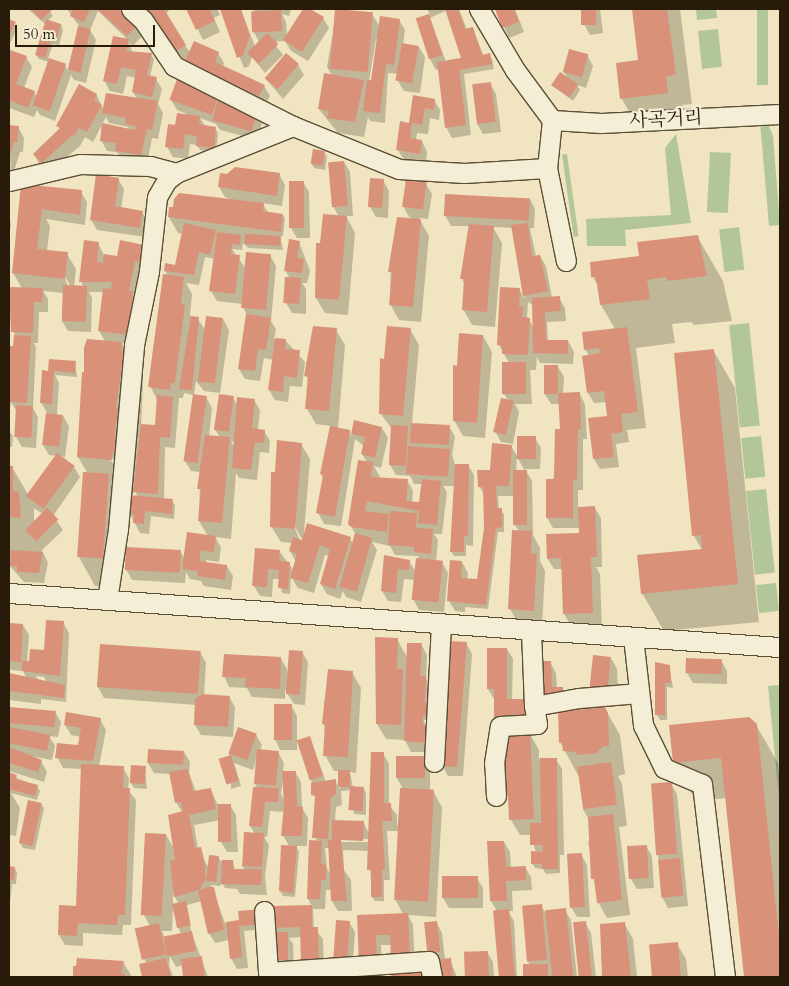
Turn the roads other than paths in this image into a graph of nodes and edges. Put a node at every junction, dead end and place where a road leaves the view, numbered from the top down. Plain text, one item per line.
1 (131, 9) edge
2 (478, 9) edge
3 (780, 114) edge
4 (552, 120) junction
5 (293, 126) junction
6 (547, 168) junction
7 (176, 173) junction
8 (9, 181) edge
9 (566, 261) dead end
10 (9, 593) edge
11 (107, 600) junction
12 (441, 625) junction
13 (532, 631) junction
14 (633, 637) junction
15 (780, 647) edge
16 (639, 694) junction
17 (534, 706) junction
18 (434, 762) dead end
19 (496, 796) dead end
20 (264, 911) dead end
21 (432, 977) edge
22 (726, 977) edge

1 - 5 street
2 - 4 street
3 - 4 street, 사곡거리
4 - 6 street
5 - 6 street
5 - 7 street
6 - 9 street
7 - 8 street
7 - 11 street
10 - 11 street
11 - 12 street
12 - 13 street
12 - 18 street
13 - 14 street
13 - 17 street
14 - 15 street
14 - 16 street
16 - 17 street
16 - 22 street
17 - 19 street
20 - 21 street

